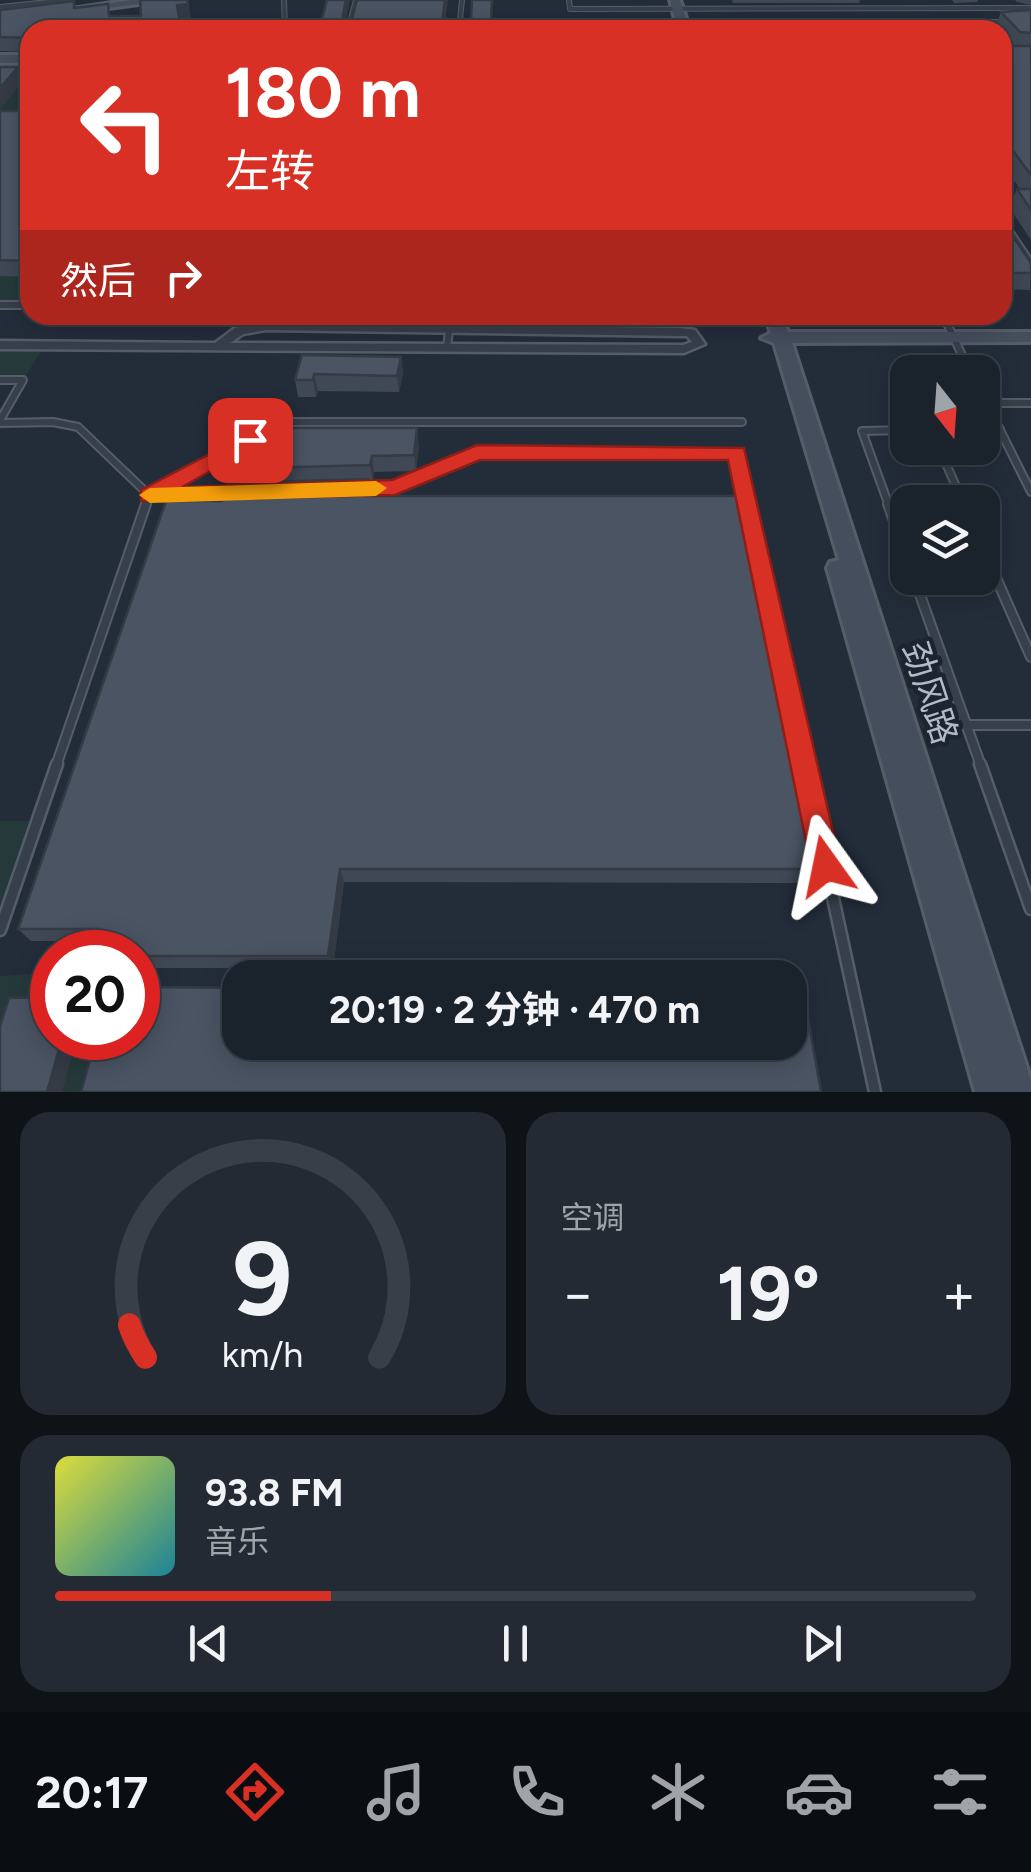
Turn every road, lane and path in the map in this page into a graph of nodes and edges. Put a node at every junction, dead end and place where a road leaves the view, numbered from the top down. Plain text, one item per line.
1 (68, 0) edge
2 (164, 0) edge
3 (569, 0) edge
4 (886, 0) edge
5 (672, 4) edge
6 (0, 7) edge
7 (892, 8) junction
8 (989, 8) junction
9 (1031, 8) edge
10 (0, 17) edge
11 (1000, 20) edge
12 (1012, 22) edge
13 (1016, 22) edge
14 (1012, 235) edge
15 (1031, 263) edge
16 (312, 325) edge
17 (451, 325) edge
18 (520, 325) edge
19 (947, 325) edge
20 (774, 334) edge
21 (1031, 337) edge
22 (954, 343) junction
23 (0, 346) edge
24 (448, 347) junction
25 (215, 348) junction
26 (1031, 348) edge
27 (961, 355) edge
28 (0, 380) edge
29 (1000, 402) edge
30 (1031, 403) edge
31 (0, 422) edge
32 (742, 422) dead end
33 (1000, 429) edge
34 (890, 430) edge
35 (357, 489) edge
36 (244, 492) edge
37 (1031, 492) edge
38 (149, 495) junction
39 (890, 510) edge
40 (1000, 587) edge
41 (920, 595) edge
42 (1031, 657) edge
43 (966, 726) junction
44 (1031, 726) edge
45 (1031, 909) edge
46 (0, 930) edge
47 (875, 1092) edge
48 (992, 1092) edge
49 (1018, 1092) edge

1 - 6 lane
2 - 10 street
3 - 5 lane
4 - 7 lane
5 - 7 lane
7 - 8 lane
8 - 9 lane
8 - 11 lane
12 - 13 lane
14 - 15 lane
16 - 25 street
17 - 24 lane
18 - 24 street
19 - 22 lane
20 - 22 street
20 - 48 street, 劲风路
20 - 49 street, 劲风路
21 - 22 street
22 - 26 street
22 - 27 lane
23 - 25 street
24 - 25 street
28 - 31 lane
29 - 30 lane
31 - 38 lane
32 - 38 lane
33 - 37 lane
34 - 39 lane
35 - 47 lane
36 - 38 lane
38 - 46 lane
40 - 42 lane
41 - 43 lane
43 - 44 lane
43 - 45 lane

